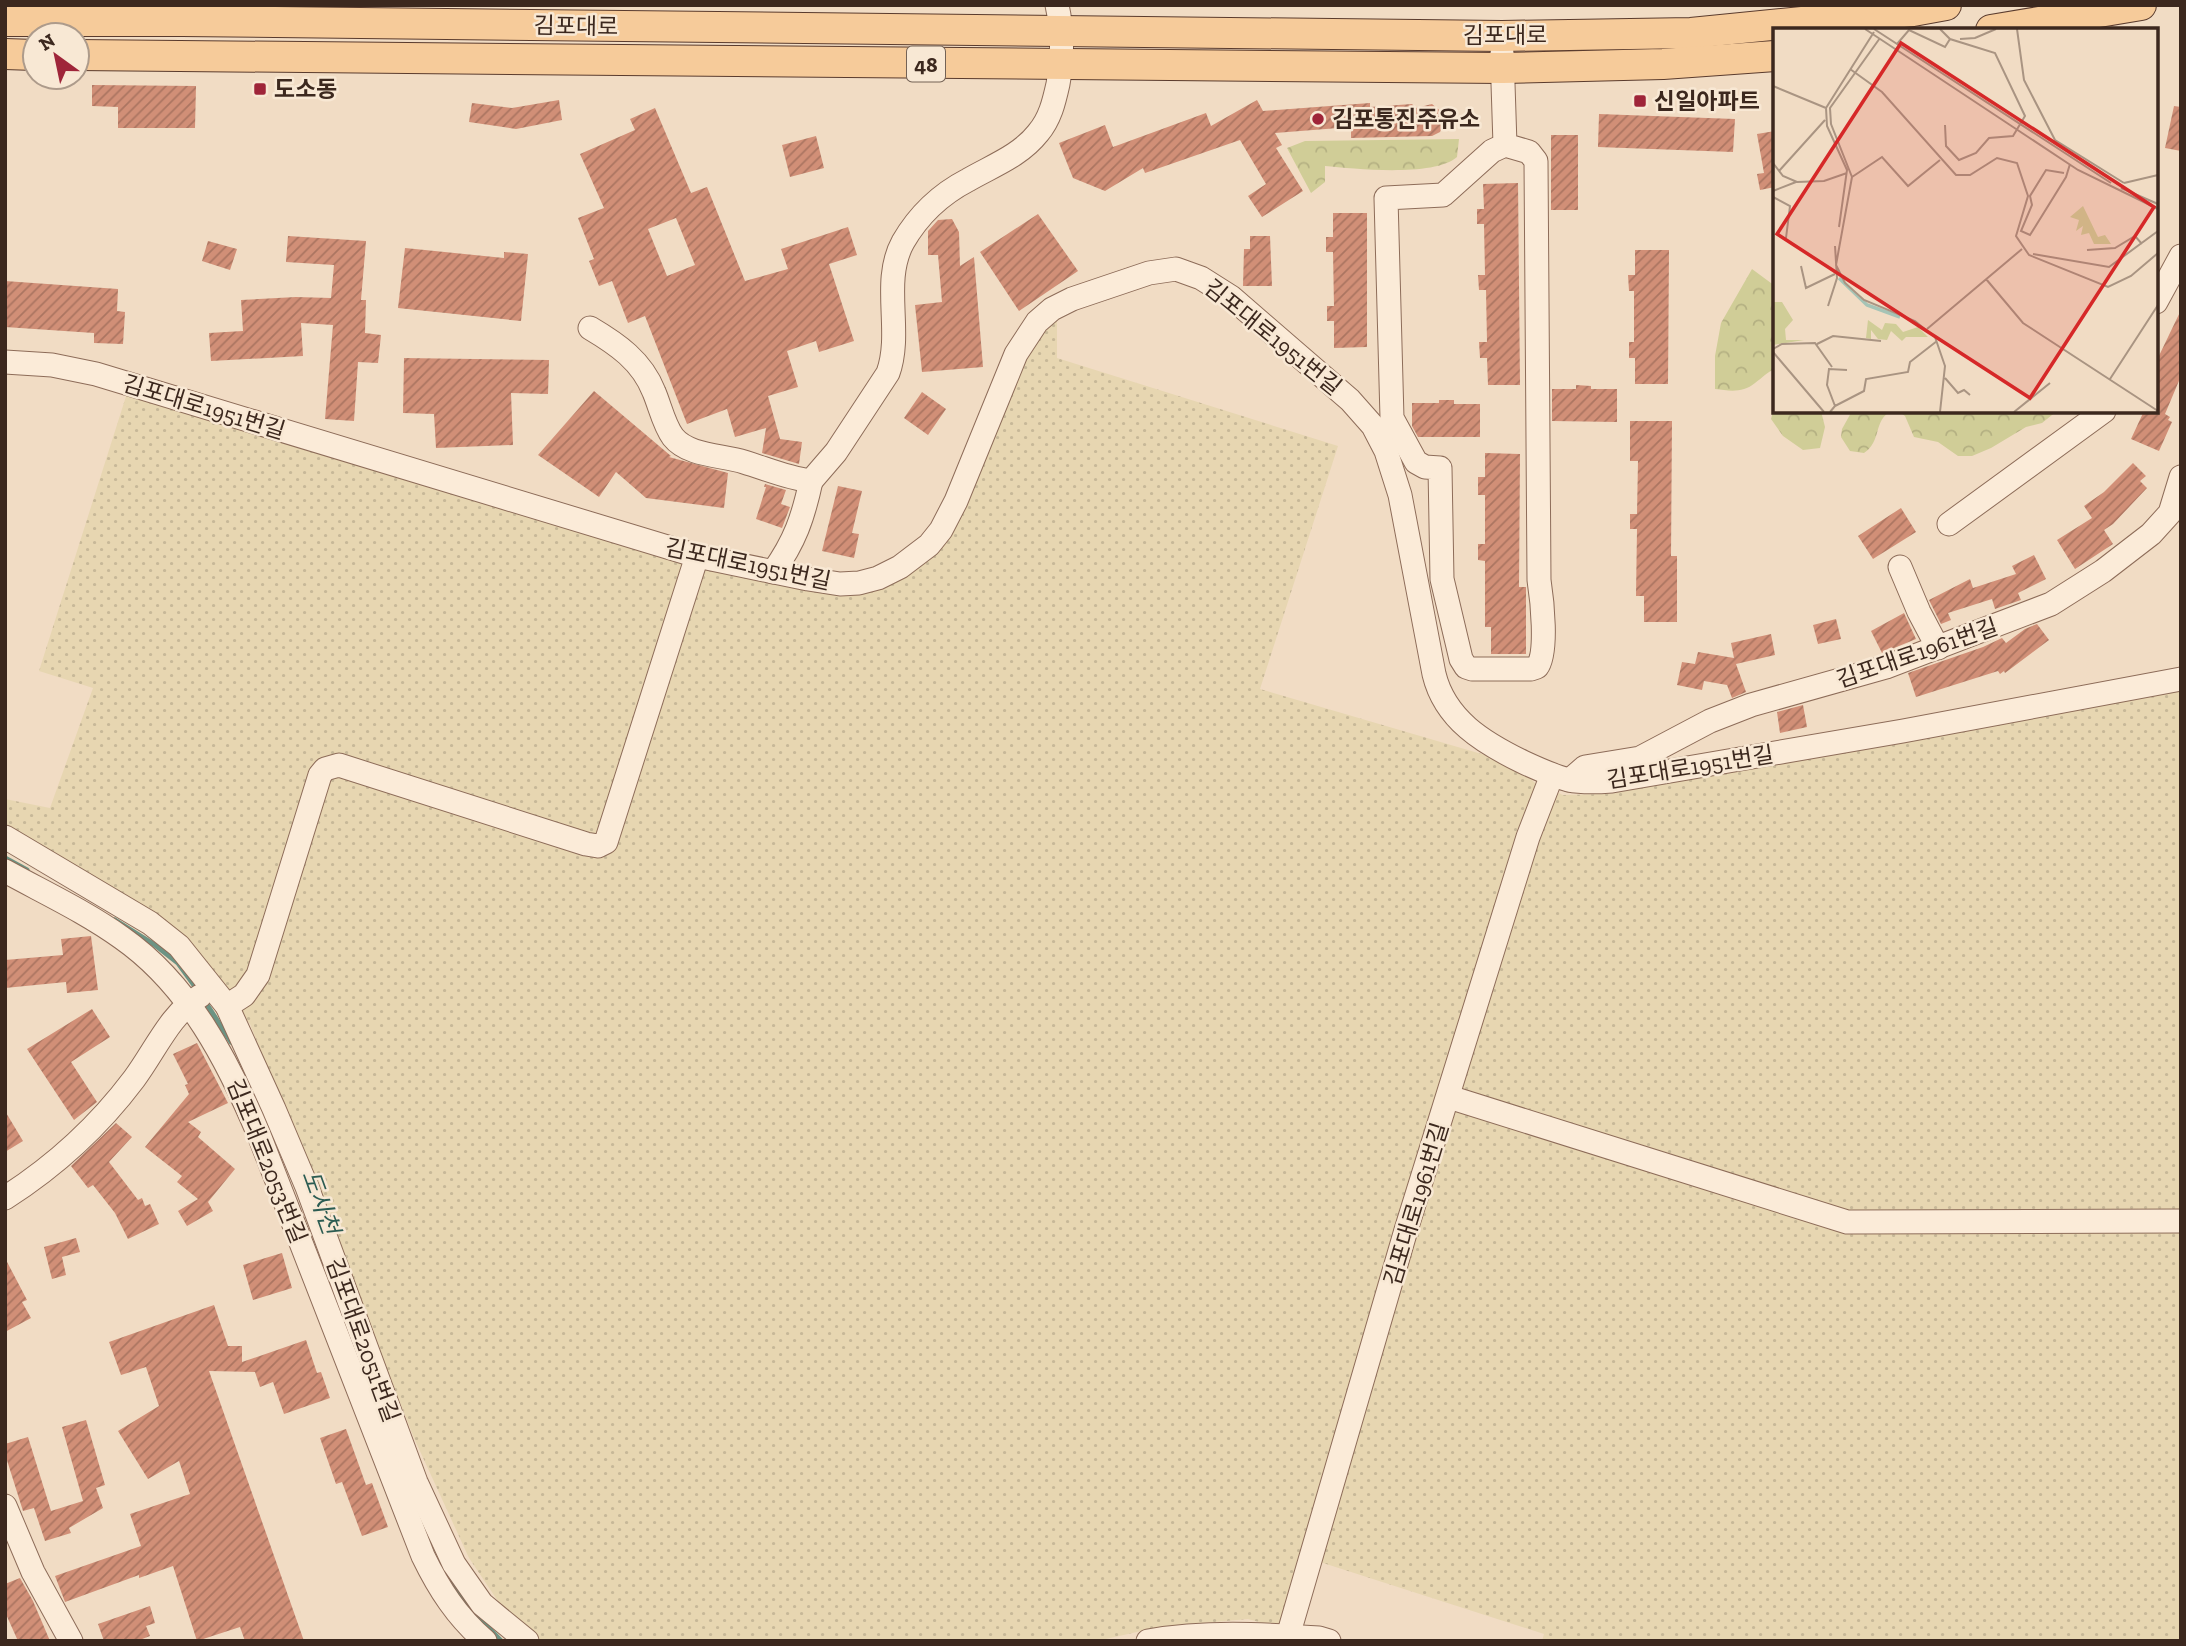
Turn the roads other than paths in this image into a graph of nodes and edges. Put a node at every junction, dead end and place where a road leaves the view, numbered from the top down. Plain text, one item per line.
1 (1946, 5) edge
2 (2141, 5) edge
3 (1913, 8) edge
4 (1060, 18) edge
5 (5, 21) edge
6 (2003, 28) edge
7 (1502, 36) junction
8 (91, 55) edge
9 (1773, 56) edge
10 (1062, 66) junction
11 (1503, 68) junction
12 (1505, 145) junction
13 (2181, 256) edge
14 (2158, 298) edge
15 (590, 328) dead end
16 (5, 362) edge
17 (2101, 413) edge
18 (2181, 477) edge
19 (811, 481) junction
20 (1949, 524) dead end
21 (697, 556) junction
22 (1900, 567) dead end
23 (773, 572) junction
24 (1938, 648) junction
25 (2181, 679) edge
26 (1561, 778) junction
27 (5, 837) edge
28 (5, 872) edge
29 (201, 995) junction
30 (227, 1006) junction
31 (1449, 1097) junction
32 (5, 1198) edge
33 (2181, 1221) edge
34 (5, 1506) edge
35 (1288, 1636) junction
36 (71, 1641) edge
37 (485, 1641) edge
38 (527, 1641) edge
39 (1148, 1641) edge
40 (1329, 1641) edge

1 - 3 main road, 김포대로 / 48
2 - 6 main road
3 - 7 main road, 김포대로 / 48
4 - 5 main road, 김포대로 / 48
4 - 7 main road, 김포대로 / 48
4 - 10 lane
7 - 11 lane
8 - 10 main road, 김포대로 / 48
9 - 11 main road, 김포대로 / 48
10 - 11 main road, 김포대로 / 48
10 - 19 lane
11 - 12 lane
12 - 12 lane
13 - 14 lane
15 - 19 lane
16 - 21 lane, 김포대로1951번길
17 - 20 lane
18 - 24 lane, 김포대로1961번길
19 - 23 lane
21 - 23 lane, 김포대로1951번길
21 - 30 lane
22 - 24 lane
23 - 26 lane, 김포대로1951번길
24 - 26 lane, 김포대로1961번길
25 - 26 lane, 김포대로1951번길
26 - 31 lane, 김포대로1961번길
27 - 29 lane, 김포대로2051번길
28 - 29 lane, 김포대로2053번길
29 - 30 lane, 김포대로2051번길
29 - 32 lane
29 - 37 lane, 김포대로2053번길
30 - 38 lane, 김포대로2051번길
31 - 33 lane
31 - 35 lane, 김포대로1961번길
34 - 36 lane
35 - 39 lane
35 - 40 lane

